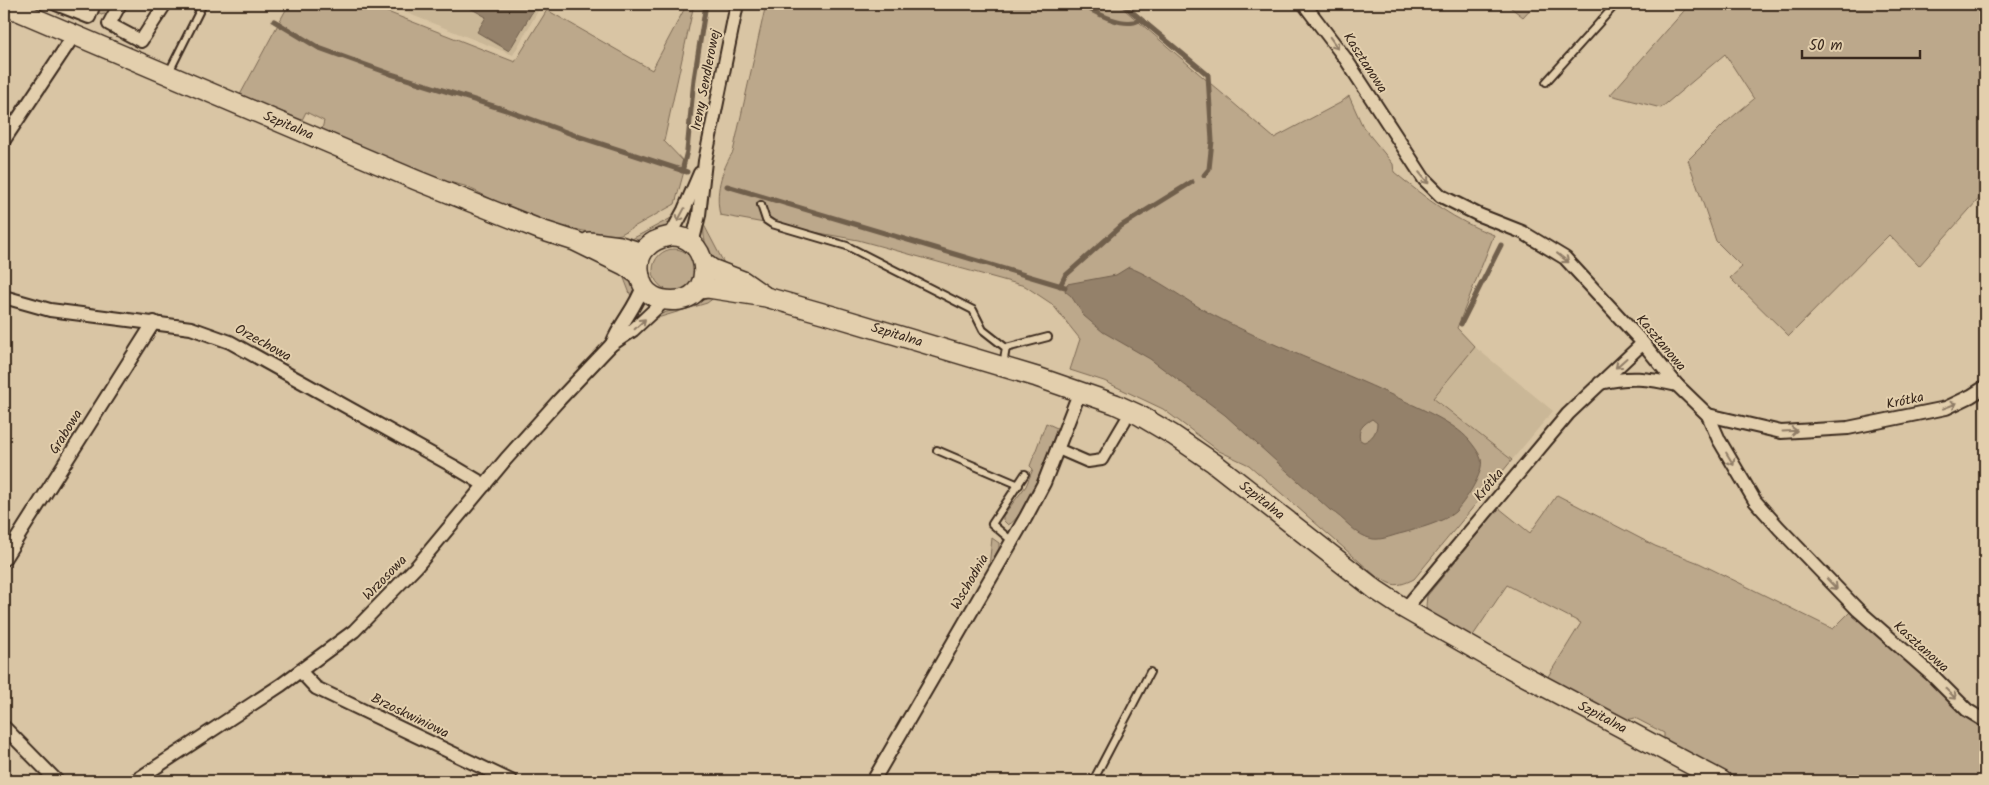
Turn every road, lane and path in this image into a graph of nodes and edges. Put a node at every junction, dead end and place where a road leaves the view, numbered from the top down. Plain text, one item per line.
1 (56, 4) edge
2 (94, 4) edge
3 (120, 4) edge
4 (165, 4) edge
5 (203, 4) edge
6 (737, 4) edge
7 (1304, 4) edge
8 (1616, 4) edge
9 (4, 6) edge
10 (74, 35) junction
11 (168, 75) junction
12 (1546, 82) dead end
13 (4, 140) edge
14 (705, 161) junction
15 (762, 205) dead end
16 (670, 236) junction
17 (576, 241) junction
18 (692, 244) junction
19 (642, 253) junction
20 (704, 264) junction
21 (642, 281) junction
22 (699, 289) junction
23 (4, 297) edge
24 (766, 297) junction
25 (665, 300) junction
26 (154, 322) junction
27 (1048, 337) dead end
28 (1643, 343) junction
29 (612, 344) junction
30 (1006, 348) junction
31 (1656, 359) junction
32 (1002, 366) junction
33 (1634, 378) junction
34 (1600, 384) junction
35 (1677, 385) junction
36 (1985, 387) edge
37 (1080, 391) junction
38 (1708, 415) junction
39 (1124, 421) dead end
40 (1058, 449) junction
41 (936, 450) dead end
42 (1025, 474) dead end
43 (485, 485) junction
44 (1019, 485) junction
45 (1012, 540) junction
46 (4, 559) edge
47 (1404, 609) junction
48 (300, 671) junction
49 (1150, 672) dead end
50 (1985, 721) edge
51 (4, 727) edge
52 (57, 781) edge
53 (135, 781) edge
54 (511, 781) edge
55 (873, 781) edge
56 (1093, 781) edge
57 (1722, 781) edge

1 - 2 street
3 - 4 street
5 - 11 lane
6 - 14 street, Ireny Sendlerowej
7 -> 28 street, Kasztanowa
8 - 12 lane
9 - 10 main road, Szpitalna
10 - 11 main road, Szpitalna
10 - 13 street
11 - 17 main road, Szpitalna
14 -> 16 street
14 - 18 street
15 - 30 lane
16 - 18 main road
16 - 19 main road
17 - 19 main road, Szpitalna
17 - 21 main road, Szpitalna
18 - 20 main road
19 - 21 main road
20 - 22 main road
20 - 24 main road, Szpitalna
21 - 25 main road
21 - 29 street, Wrzosowa
22 - 24 main road, Szpitalna
22 - 25 main road
23 - 26 street, Orzechowa
24 - 32 main road, Szpitalna
29 -> 25 street, Wrzosowa
26 - 43 street, Orzechowa
26 - 46 street, Grabowa
27 - 30 lane
28 - 31 street, Kasztanowa
28 -> 34 street, Krótka
29 - 43 street, Wrzosowa
30 - 32 lane
31 - 33 street
31 - 35 street, Kasztanowa
32 - 37 main road, Szpitalna
33 - 34 street, Krótka
33 - 35 street, Krótka
34 - 47 street, Krótka
35 - 38 street, Kasztanowa
38 -> 36 street, Krótka
37 - 40 street, Wschodnia
37 - 47 main road, Szpitalna
38 -> 50 street, Kasztanowa
39 - 40 street
40 - 45 street, Wschodnia
41 - 44 lane
42 - 44 lane
43 - 48 street, Wrzosowa
44 - 45 lane
45 - 55 street, Wschodnia
47 - 57 main road, Szpitalna
48 - 53 street, Wrzosowa
48 - 54 street, Brzoskwiniowa
49 - 56 lane
51 - 52 street

